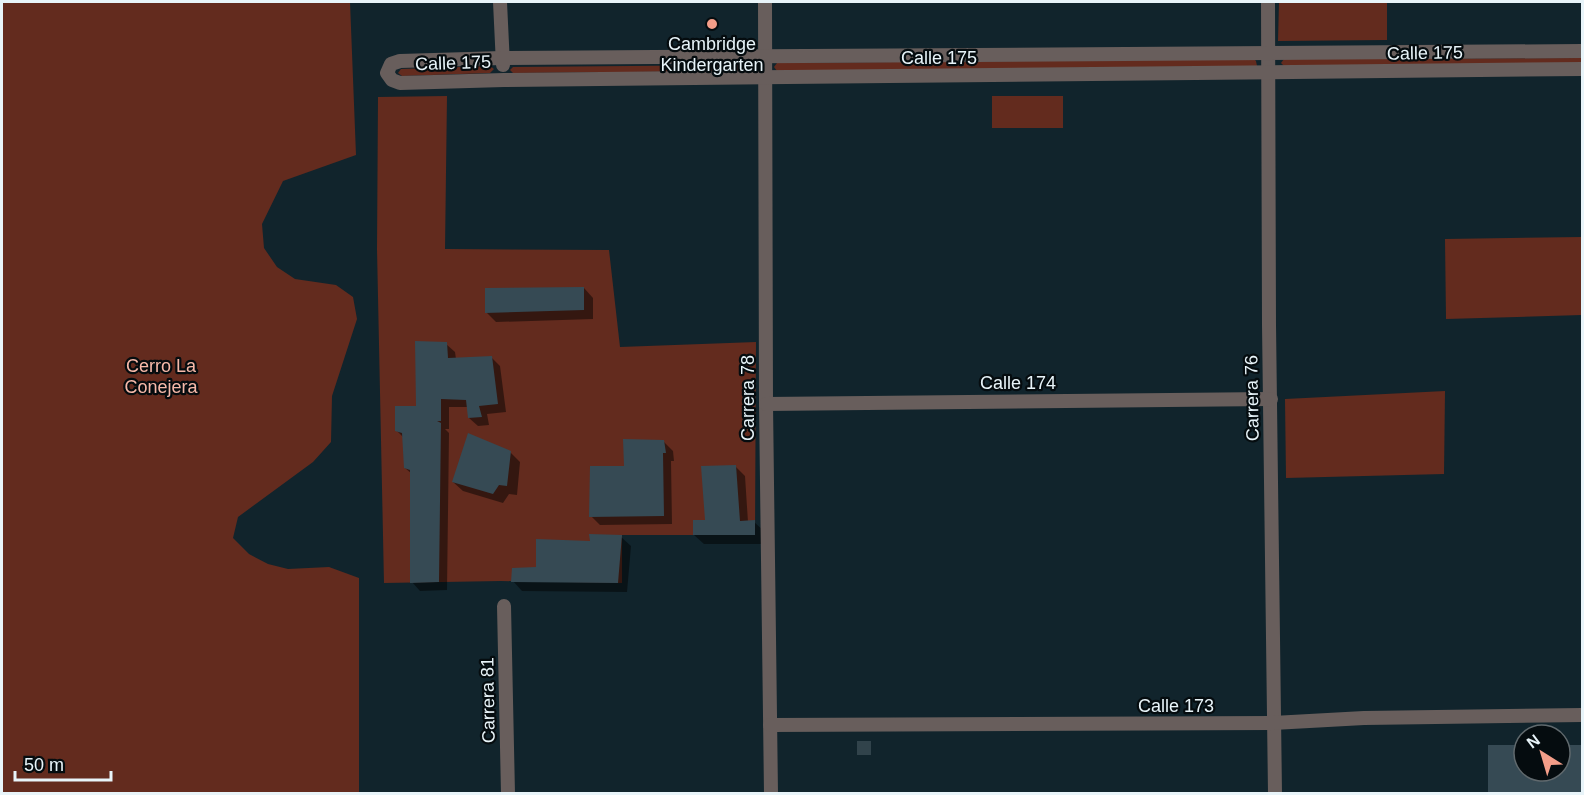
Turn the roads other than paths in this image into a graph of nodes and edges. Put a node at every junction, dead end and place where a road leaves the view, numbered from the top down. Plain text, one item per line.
1 (500, 2) edge
2 (765, 2) edge
3 (1268, 2) edge
4 (1582, 51) edge
5 (1268, 54) junction
6 (765, 56) junction
7 (502, 58) junction
8 (1582, 69) edge
9 (1267, 72) junction
10 (765, 77) junction
11 (504, 80) junction
12 (1270, 399) junction
13 (766, 404) junction
14 (504, 606) dead end
15 (1582, 715) edge
16 (1273, 723) junction
17 (770, 725) junction
18 (508, 794) edge
19 (771, 794) edge
20 (1275, 794) edge

1 - 7 street
2 - 6 street, Carrera 78
3 - 5 street, Carrera 76
4 - 5 street, Calle 175
5 - 6 street, Calle 175
5 - 9 street, Carrera 76
6 - 7 street, Calle 175
6 - 10 street, Carrera 78
7 - 11 street
7 - 11 street, Calle 175
8 - 9 street, Calle 175
9 - 10 street, Calle 175
9 - 12 street, Carrera 76
10 - 11 street, Calle 175
10 - 13 street, Carrera 78
12 - 13 street, Calle 174
12 - 16 street, Carrera 76
13 - 17 street, Carrera 78
14 - 18 street, Carrera 81
15 - 16 street, Calle 173
16 - 17 street, Calle 173
16 - 20 street, Carrera 76
17 - 19 street, Carrera 78

